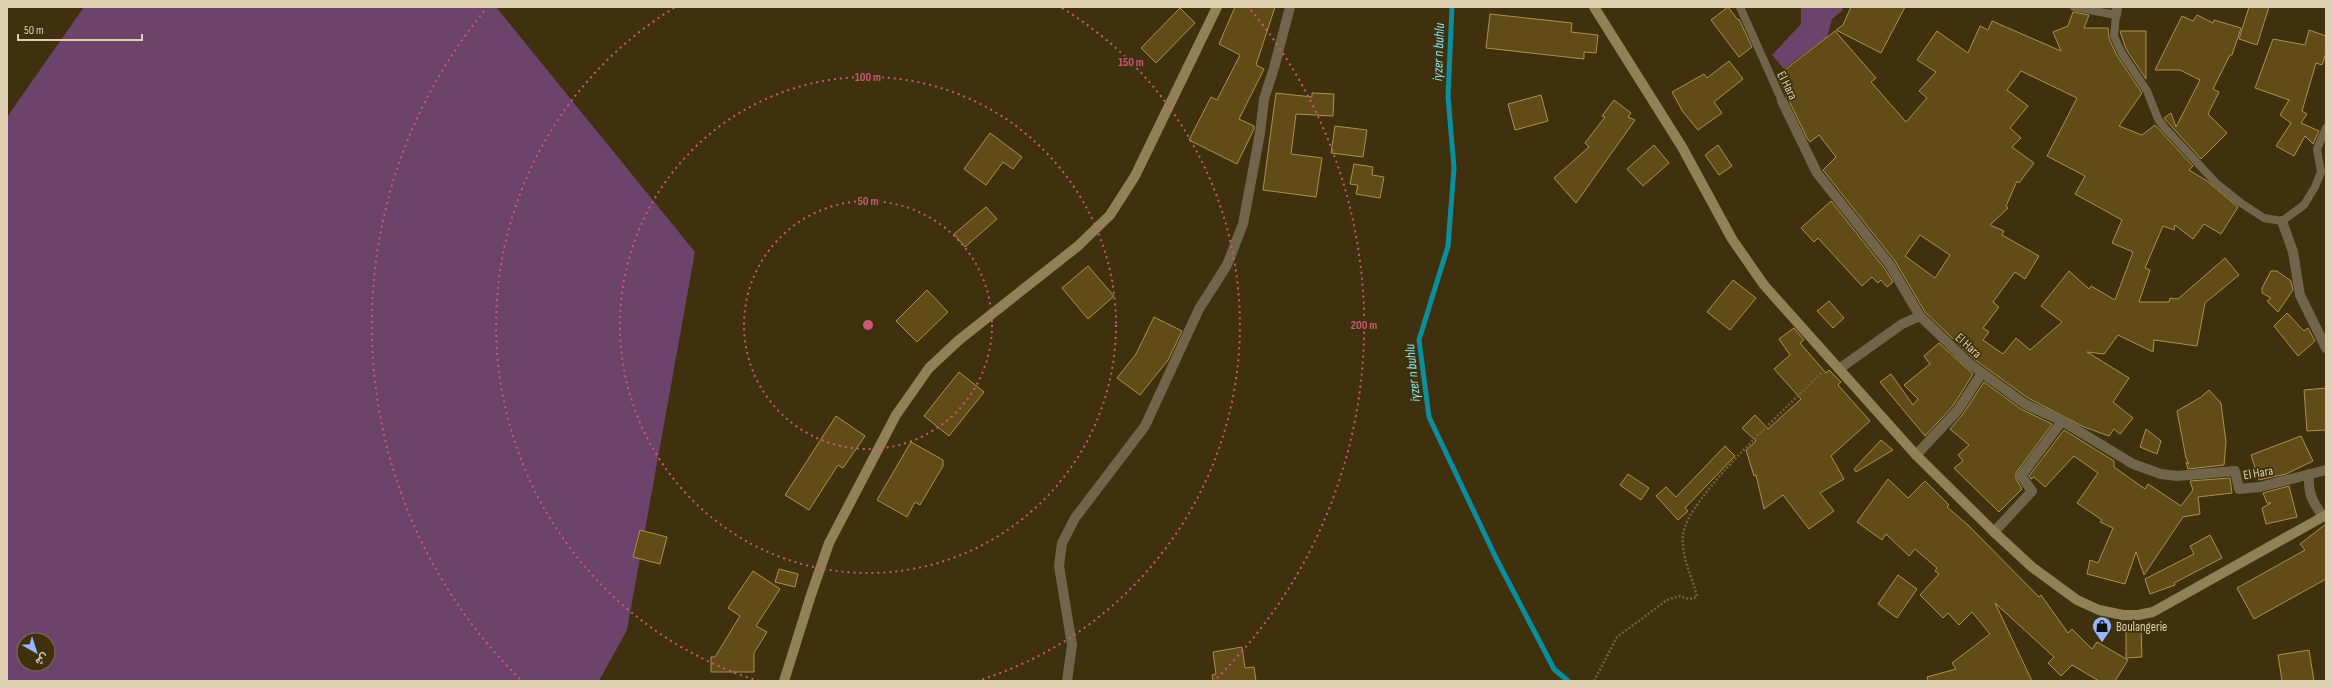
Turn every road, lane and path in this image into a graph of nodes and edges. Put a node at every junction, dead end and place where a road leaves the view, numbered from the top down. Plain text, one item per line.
1 (1217, 7) edge
2 (1290, 7) edge
3 (1594, 7) edge
4 (1740, 7) edge
5 (2074, 7) edge
6 (2116, 11) edge
7 (1782, 101) joint
8 (2326, 128) edge
9 (2282, 221) junction
10 (1920, 316) junction
11 (2326, 348) edge
12 (1836, 365) junction
13 (1982, 373) junction
14 (2062, 421) junction
15 (1916, 455) junction
16 (2326, 470) edge
17 (2310, 474) junction
18 (2325, 516) edge
19 (1994, 532) junction
20 (784, 681) edge
21 (1067, 681) edge
22 (1594, 681) edge

1 - 20 main road
2 - 21 street
3 - 12 main road
4 - 7 lane, El Hara
5 - 6 lane
6 - 9 lane
7 - 10 street, El Hara
8 - 9 lane
9 - 11 street
10 - 12 street
10 - 13 street, El Hara
12 - 15 main road
12 - 22 path
13 - 14 street, El Hara
13 - 15 street
14 - 17 street, El Hara
14 - 19 street
15 - 19 main road
16 - 17 street, El Hara
17 - 18 street
18 - 19 main road

